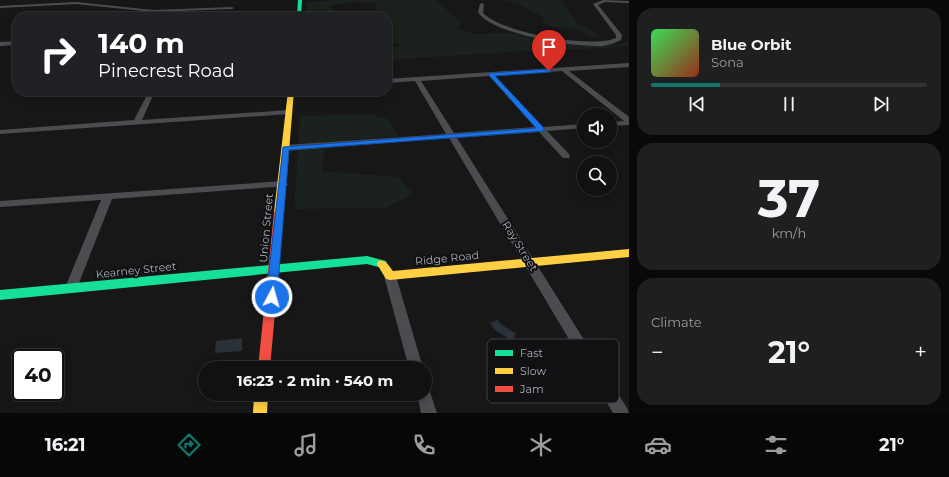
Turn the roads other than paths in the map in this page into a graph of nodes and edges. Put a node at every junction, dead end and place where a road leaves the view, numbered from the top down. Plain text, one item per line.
1 (16, 0) edge
2 (300, 0) edge
3 (82, 1) edge
4 (629, 2) edge
5 (482, 4) dead end
6 (14, 6) junction
7 (0, 7) edge
8 (232, 8) dead end
9 (185, 10) joint
10 (299, 12) edge
11 (12, 43) edge
12 (0, 44) edge
13 (629, 66) edge
14 (564, 70) junction
15 (491, 74) junction
16 (417, 79) junction
17 (392, 81) edge
18 (150, 96) edge
19 (291, 96) edge
20 (289, 112) junction
21 (629, 122) edge
22 (137, 123) junction
23 (617, 123) edge
24 (577, 126) edge
25 (542, 129) junction
26 (0, 132) edge
27 (452, 137) junction
28 (285, 148) junction
29 (566, 156) dead end
30 (283, 184) junction
31 (108, 196) junction
32 (0, 204) edge
33 (629, 253) edge
34 (530, 262) junction
35 (274, 268) junction
36 (390, 276) junction
37 (71, 288) junction
38 (0, 295) edge
39 (577, 339) edge
40 (265, 361) edge
41 (414, 361) edge
42 (261, 401) edge
43 (426, 401) edge
44 (616, 403) edge
45 (260, 413) edge
46 (430, 413) edge
47 (622, 413) edge

1 - 6 street
2 - 10 street
3 - 6 street
3 - 9 street
4 - 5 street
6 - 7 street
8 - 9 street
11 - 12 street
13 - 14 street
14 - 15 street
14 - 21 street
15 - 16 street
15 - 25 street
16 - 17 street
16 - 27 street, Ray Street
18 - 22 street
19 - 20 street, Union Street
20 - 22 street
20 - 28 street, Union Street
21 - 23 street
22 - 26 street
24 - 25 street
25 - 27 street
25 - 29 street
27 - 28 street
27 - 34 street, Ray Street
28 - 30 street, Union Street
30 - 31 street
30 - 35 street, Union Street
31 - 32 street
31 - 37 street
33 - 34 street, Ridge Road
34 - 36 street, Ridge Road
34 - 39 street, Ray Street
35 - 36 street
35 - 37 street, Kearney Street
35 - 40 street, Union Street
36 - 41 street
37 - 38 street, Kearney Street
42 - 45 street
43 - 46 street
44 - 47 street, Ray Street

